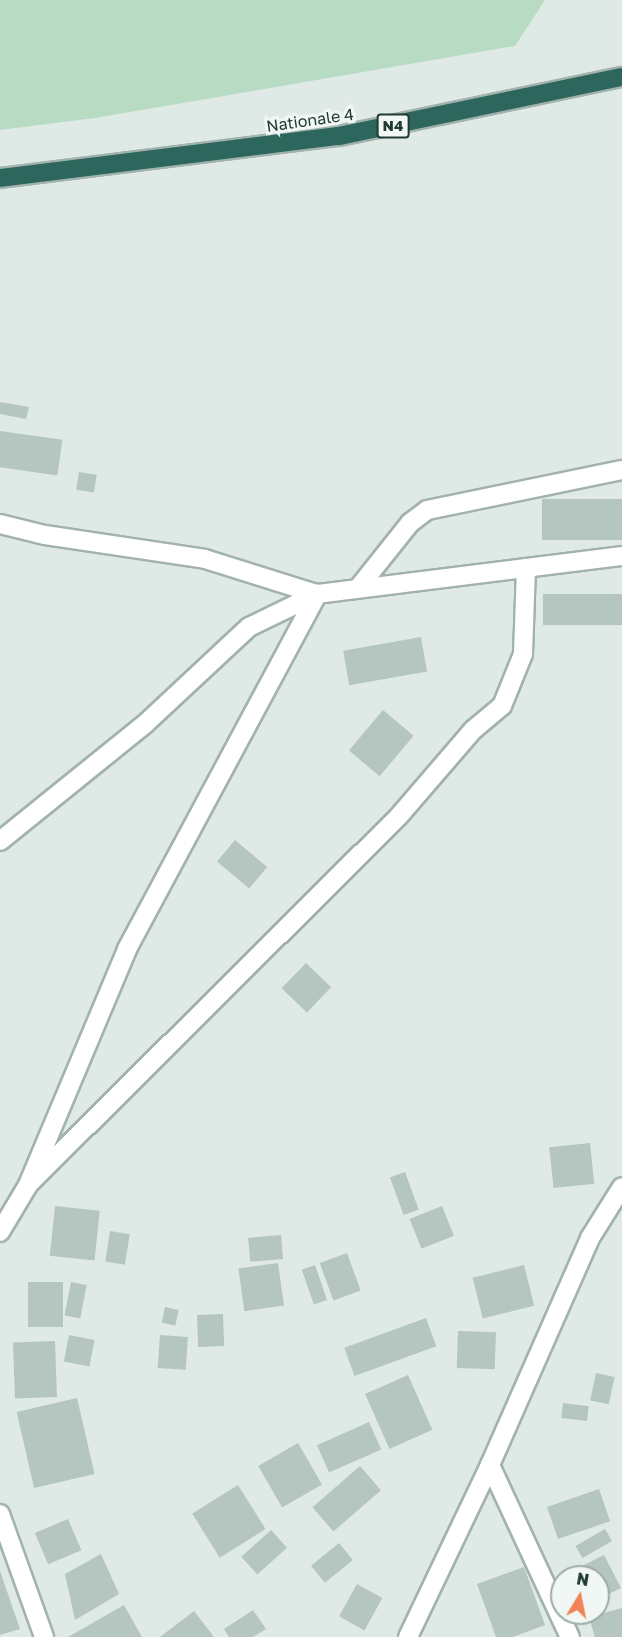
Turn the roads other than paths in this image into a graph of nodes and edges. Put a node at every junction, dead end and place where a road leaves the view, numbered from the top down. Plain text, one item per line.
1 (622, 77) edge
2 (0, 178) edge
3 (622, 470) edge
4 (0, 524) edge
5 (622, 556) edge
6 (526, 568) junction
7 (359, 587) junction
8 (317, 594) junction
9 (0, 841) edge
10 (28, 1185) junction
11 (622, 1187) edge
12 (0, 1232) edge
13 (490, 1465) junction
14 (1, 1520) edge
15 (44, 1637) edge
16 (408, 1637) edge
17 (570, 1637) edge

1 - 2 highway, Nationale 4 / N4
3 - 7 street
4 - 8 street
5 - 6 street
6 - 7 street
6 - 10 street
7 - 8 street
8 - 9 street
8 - 10 street
10 - 12 street
11 - 13 street
13 - 16 street
13 - 17 street
14 - 15 street

